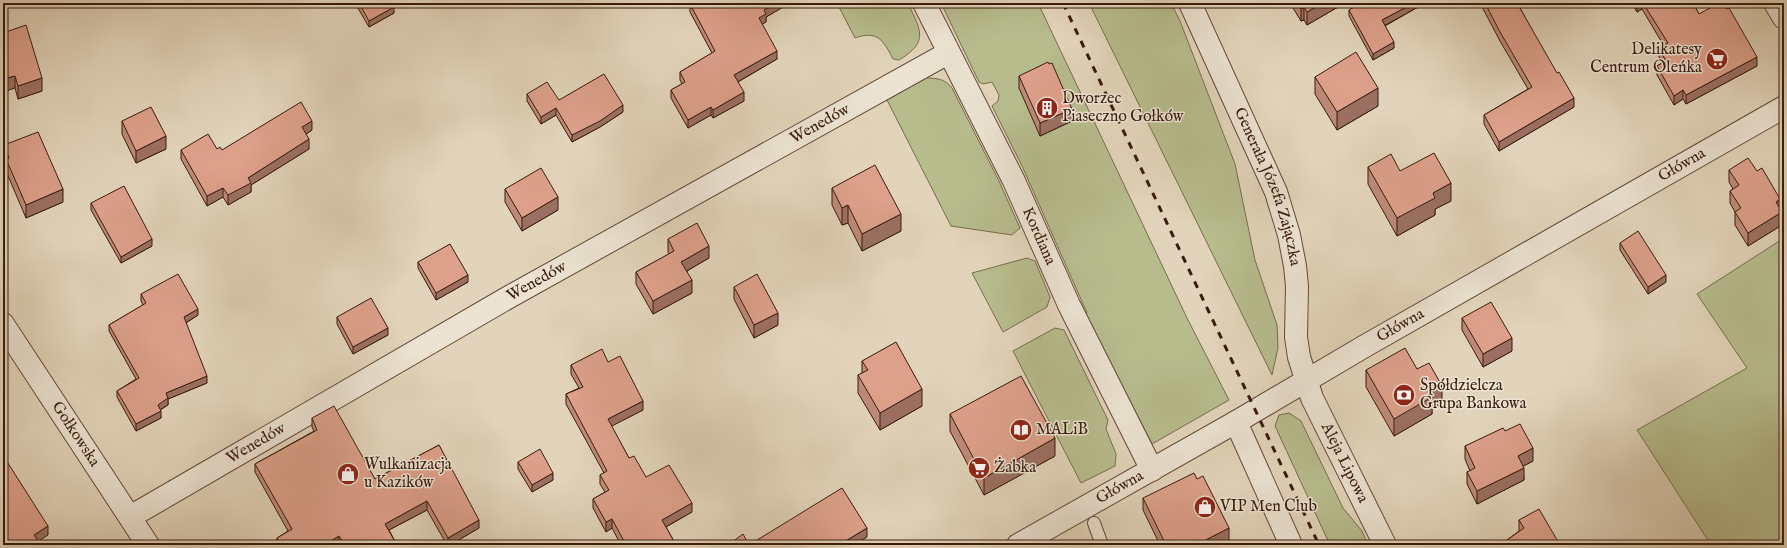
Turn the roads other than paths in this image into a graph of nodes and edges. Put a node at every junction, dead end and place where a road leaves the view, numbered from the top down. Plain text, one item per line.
1 (924, 3) edge
2 (1190, 3) edge
3 (1775, 3) edge
4 (1784, 18) edge
5 (948, 53) junction
6 (1784, 107) edge
7 (3, 324) edge
8 (1306, 380) junction
9 (1236, 422) junction
10 (1152, 470) junction
11 (130, 517) junction
12 (1094, 523) dead end
13 (148, 545) edge
14 (1018, 545) edge
15 (1102, 545) edge
16 (1291, 545) edge
17 (1385, 545) edge

1 - 5 street, Kordiana
2 - 8 street, Generała Józefa Zajączka
3 - 4 street
5 - 10 street, Kordiana
5 - 11 street, Wenedów
6 - 8 street, Główna
7 - 11 street, Gołkowska
8 - 9 street, Główna
8 - 17 street, Aleja Lipowa
9 - 10 street, Główna
9 - 16 street
10 - 14 street, Główna
11 - 13 street, Gołkowska
12 - 15 lane

